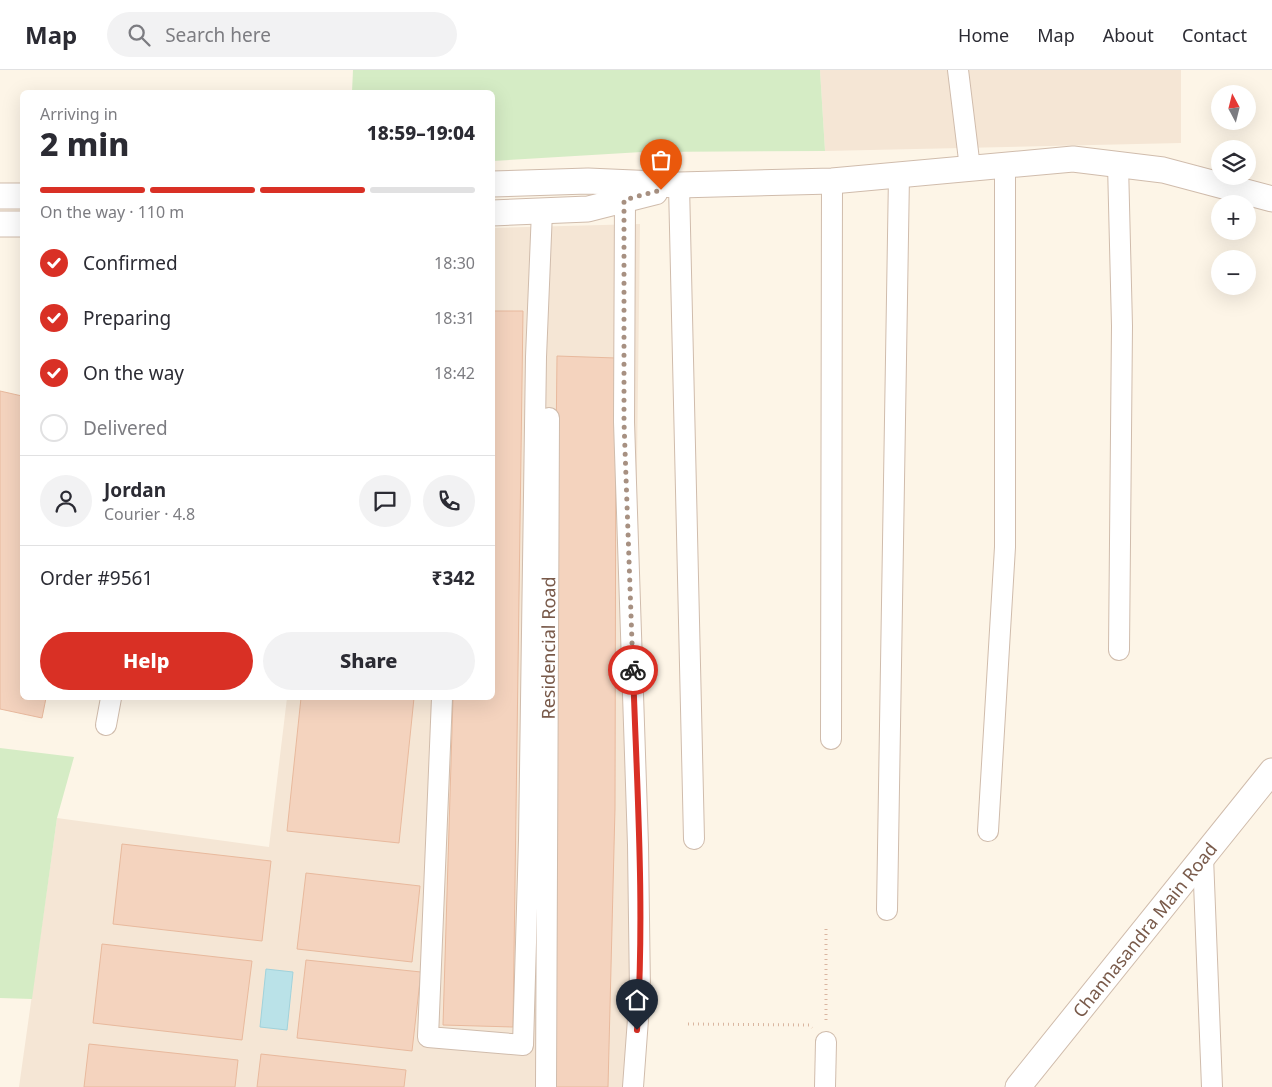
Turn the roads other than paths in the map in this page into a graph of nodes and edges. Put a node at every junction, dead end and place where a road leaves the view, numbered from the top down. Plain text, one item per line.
1 (958, 70) edge
2 (1118, 164) junction
3 (1005, 165) junction
4 (970, 168) junction
5 (899, 175) junction
6 (832, 181) junction
7 (495, 184) edge
8 (679, 185) junction
9 (0, 196) edge
10 (20, 196) edge
11 (1272, 199) edge
12 (624, 200) junction
13 (547, 211) junction
14 (495, 212) edge
15 (0, 224) edge
16 (20, 224) edge
17 (1119, 650) dead end
18 (111, 700) edge
19 (442, 700) edge
20 (106, 726) dead end
21 (831, 739) dead end
22 (1272, 772) edge
23 (988, 831) dead end
24 (694, 839) dead end
25 (1203, 857) junction
26 (887, 910) dead end
27 (826, 1042) road end
28 (546, 1087) edge
29 (634, 1087) edge
30 (824, 1087) edge
31 (1018, 1087) edge
32 (1212, 1087) edge

1 - 4 street
2 - 3 street
2 - 11 street
2 - 17 street
3 - 4 street
3 - 23 street
4 - 5 street
5 - 6 street
5 - 26 street
6 - 8 street
6 - 21 street
7 - 8 street
8 - 12 street
8 - 24 street
9 - 10 street
12 - 13 street
12 - 29 street
13 - 14 street
13 - 19 street
13 - 28 street, Residencial Road
15 - 16 street
18 - 20 street
22 - 25 street, Channasandra Main Road
25 - 31 street, Channasandra Main Road
25 - 32 street
27 - 30 street

